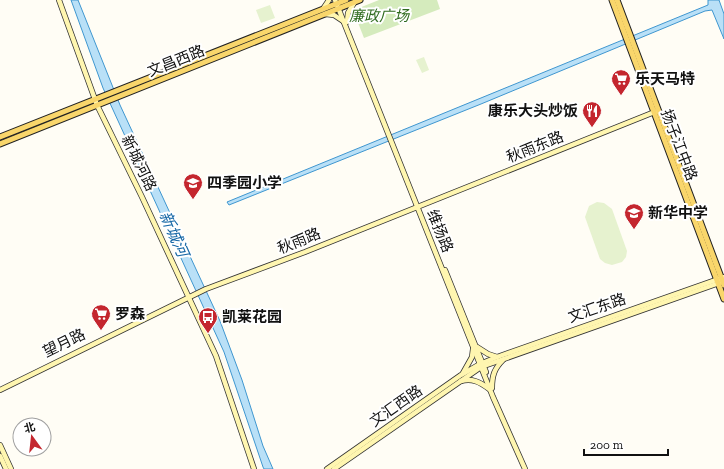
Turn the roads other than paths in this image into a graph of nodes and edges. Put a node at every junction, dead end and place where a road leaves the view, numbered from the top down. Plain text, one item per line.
1 (60, 0) edge
2 (329, 0) edge
3 (346, 0) edge
4 (360, 0) edge
5 (612, 0) edge
6 (617, 0) edge
7 (354, 2) junction
8 (338, 4) edge
9 (324, 12) junction
10 (345, 22) junction
11 (628, 36) junction
12 (97, 102) junction
13 (656, 111) junction
14 (0, 137) edge
15 (0, 144) edge
16 (418, 205) junction
17 (722, 281) edge
18 (187, 297) junction
19 (724, 299) edge
20 (474, 346) junction
21 (497, 357) junction
22 (506, 358) junction
23 (482, 365) junction
24 (461, 375) junction
25 (456, 383) junction
26 (0, 388) edge
27 (491, 389) junction
28 (0, 445) edge
29 (0, 456) edge
30 (6, 469) edge
31 (11, 469) edge
32 (254, 469) edge
33 (327, 469) edge
34 (334, 469) edge
35 (526, 469) edge
36 (529, 469) edge

1 - 12 main road, 新城河路
2 - 9 main road
3 - 8 main road, 文昌西路
4 - 7 main road, 文昌西路
5 - 11 main road, 扬子江中路
6 - 11 main road, 扬子江中路
7 - 8 main road, 文昌西路
7 - 10 main road
8 - 9 main road, 文昌西路
8 - 10 main road, 维扬路
9 - 10 main road
9 - 12 main road, 文昌西路
9 - 12 main road, 文昌西路
10 - 16 main road, 维扬路
11 - 13 main road, 扬子江中路
12 - 14 main road, 文昌西路
12 - 15 main road, 文昌西路
12 - 18 main road, 新城河路
13 - 16 main road, 秋雨东路
13 - 17 main road, 扬子江中路
16 - 18 main road, 秋雨路
16 - 20 main road, 维扬路
17 - 19 main road, 扬子江中路
17 - 21 main road, 文汇东路
17 - 22 main road, 文汇东路
18 - 26 main road, 望月路
18 - 32 main road, 新城河路
20 - 21 main road
20 - 23 main road, 维扬路
20 - 24 main road
21 - 23 main road, 文汇东路
22 - 23 main road, 文汇东路
22 - 27 main road
23 - 24 main road, 文汇西路
23 - 25 main road, 文汇西路
23 - 27 main road, 维扬路
24 - 33 main road, 文汇西路
25 - 27 main road
25 - 34 main road, 文汇西路
27 - 35 main road, 维扬路
27 - 36 main road, 维扬路
28 - 31 main road
29 - 30 main road

